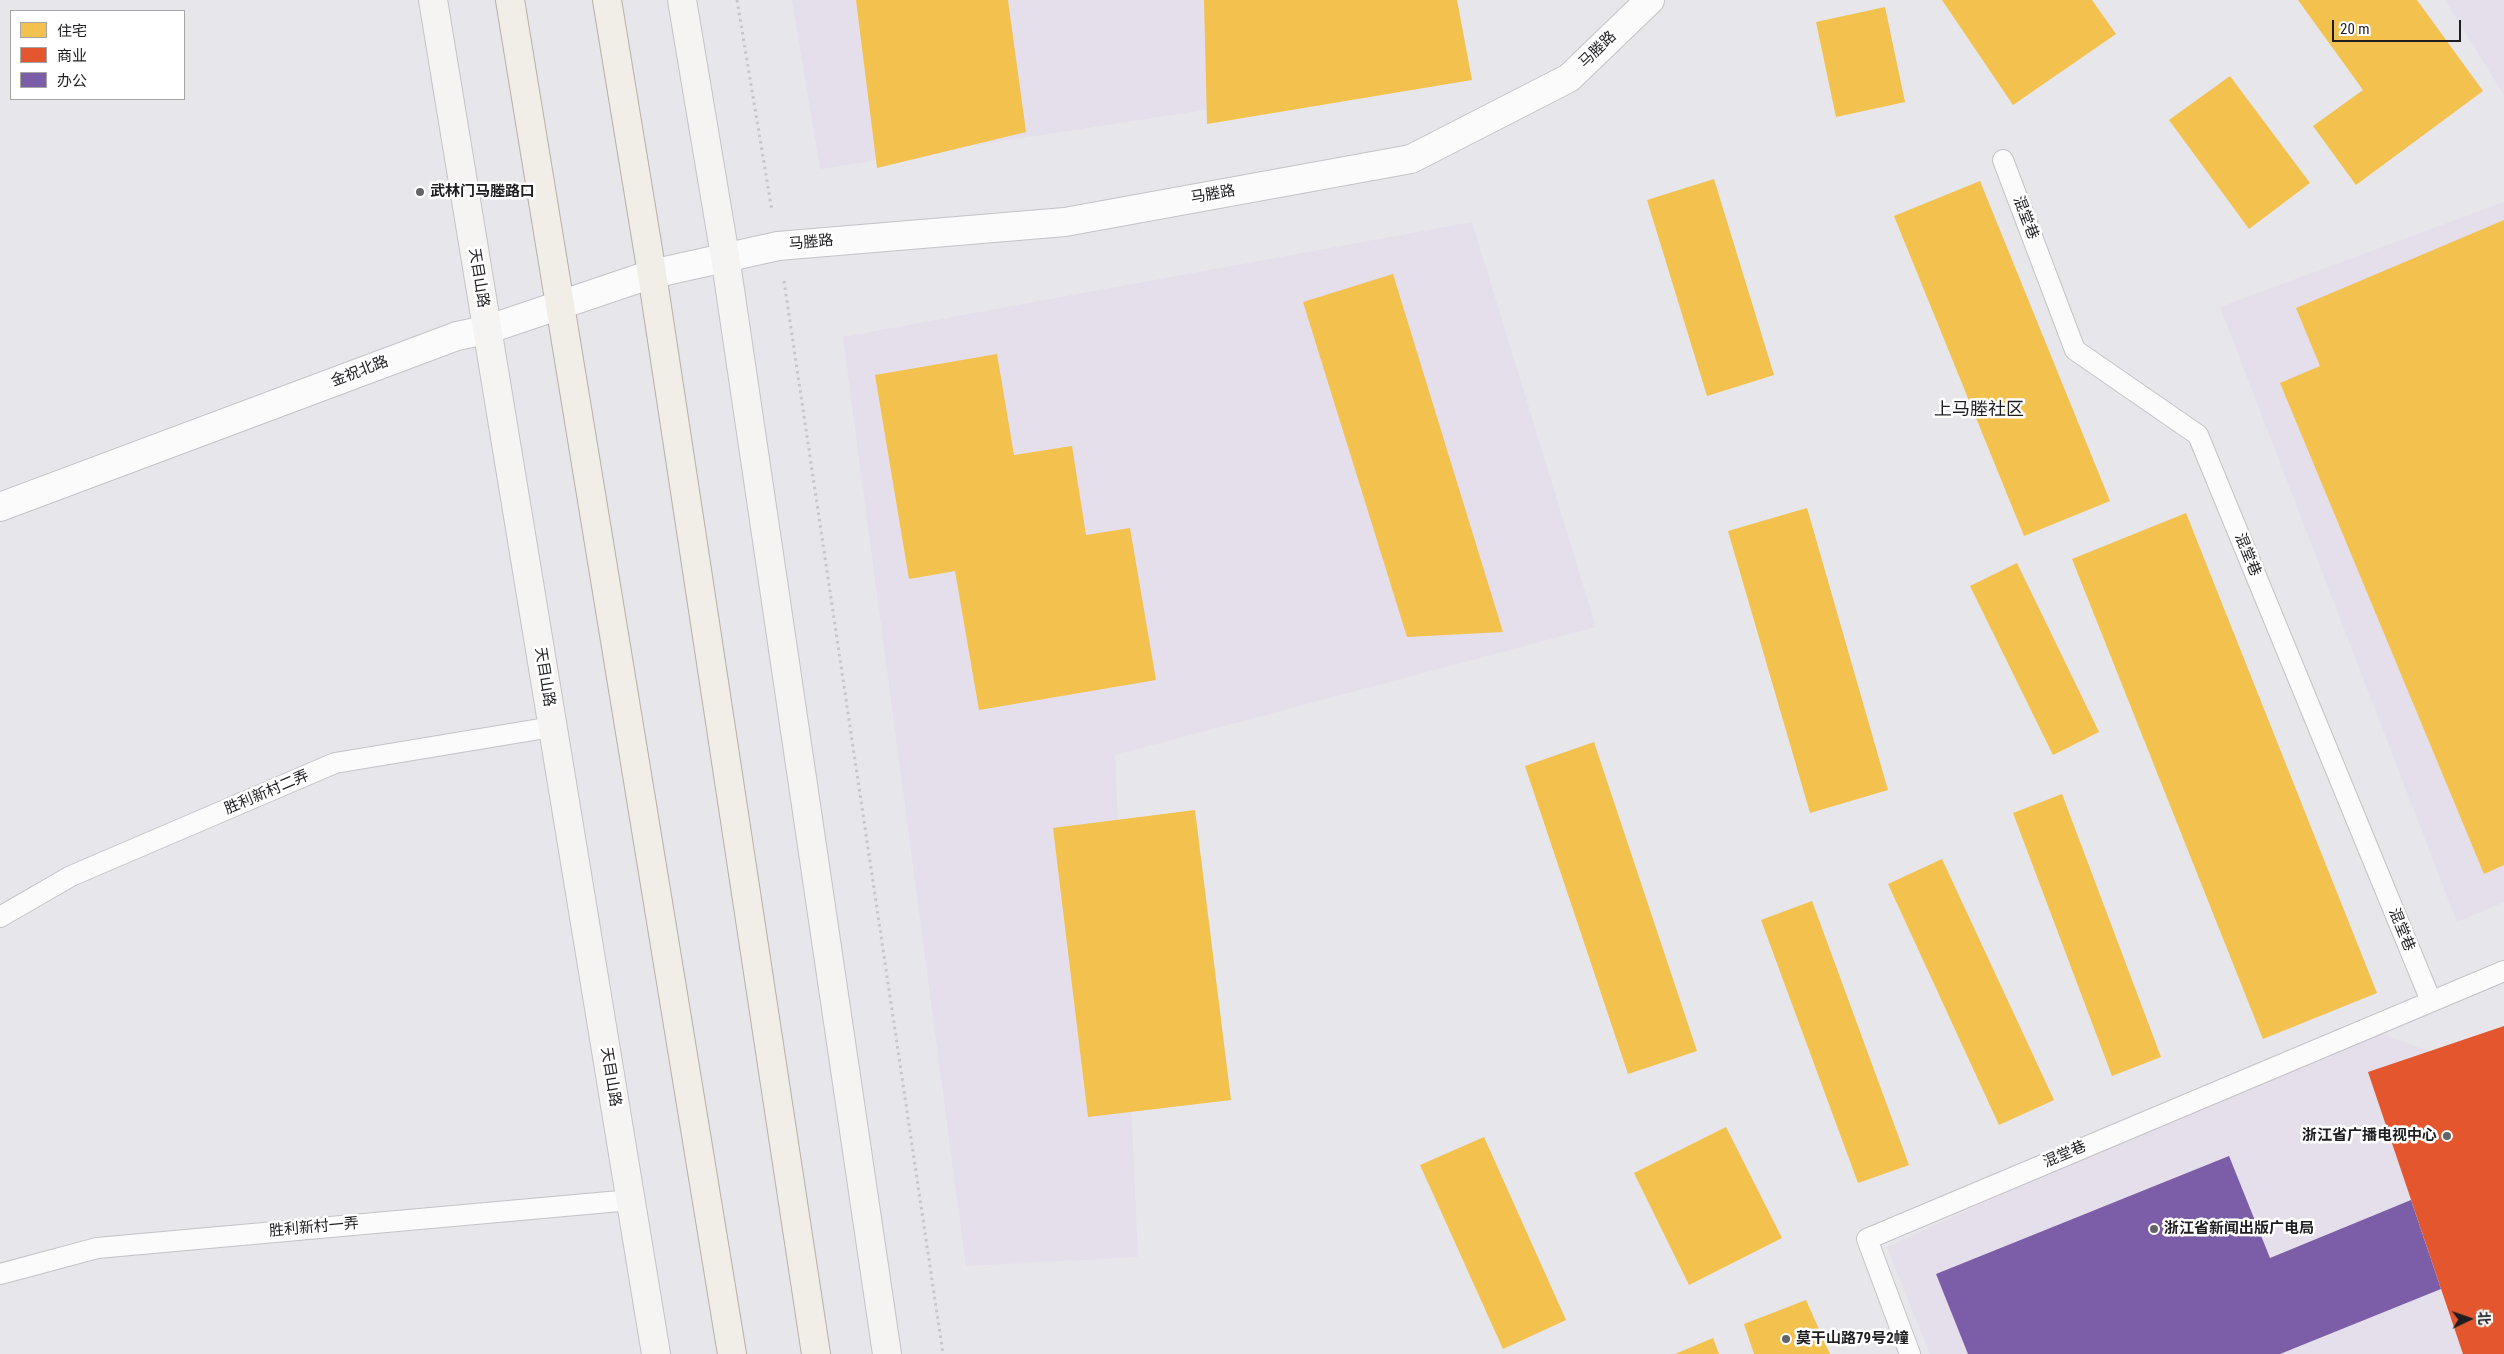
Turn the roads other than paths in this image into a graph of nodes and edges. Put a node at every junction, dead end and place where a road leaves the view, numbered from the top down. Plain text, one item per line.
1 (433, 0) edge
2 (510, 0) edge
3 (606, 0) edge
4 (682, 0) edge
5 (1650, 0) edge
6 (2003, 160) dead end
7 (725, 256) junction
8 (652, 274) junction
9 (560, 304) junction
10 (486, 330) junction
11 (0, 507) edge
12 (552, 727) junction
13 (0, 917) edge
14 (2504, 970) edge
15 (2431, 1001) junction
16 (631, 1200) junction
17 (0, 1274) edge
18 (656, 1354) edge
19 (732, 1354) edge
20 (816, 1354) edge
21 (887, 1354) edge
22 (1910, 1354) edge

1 - 10 main road, 天目山路
2 - 9 main road
3 - 8 main road
4 - 7 main road
5 - 7 street, 马塍路
6 - 15 lane, 混堂巷
7 - 8 street, 金祝北路
7 - 21 main road
8 - 9 street, 金祝北路
8 - 20 main road
9 - 10 street, 金祝北路
9 - 19 main road
10 - 11 street, 金祝北路
10 - 12 main road, 天目山路
12 - 13 lane, 胜利新村二弄
12 - 16 main road, 天目山路
14 - 15 lane, 混堂巷
15 - 22 lane, 混堂巷
16 - 17 lane, 胜利新村一弄
16 - 18 main road, 天目山路

